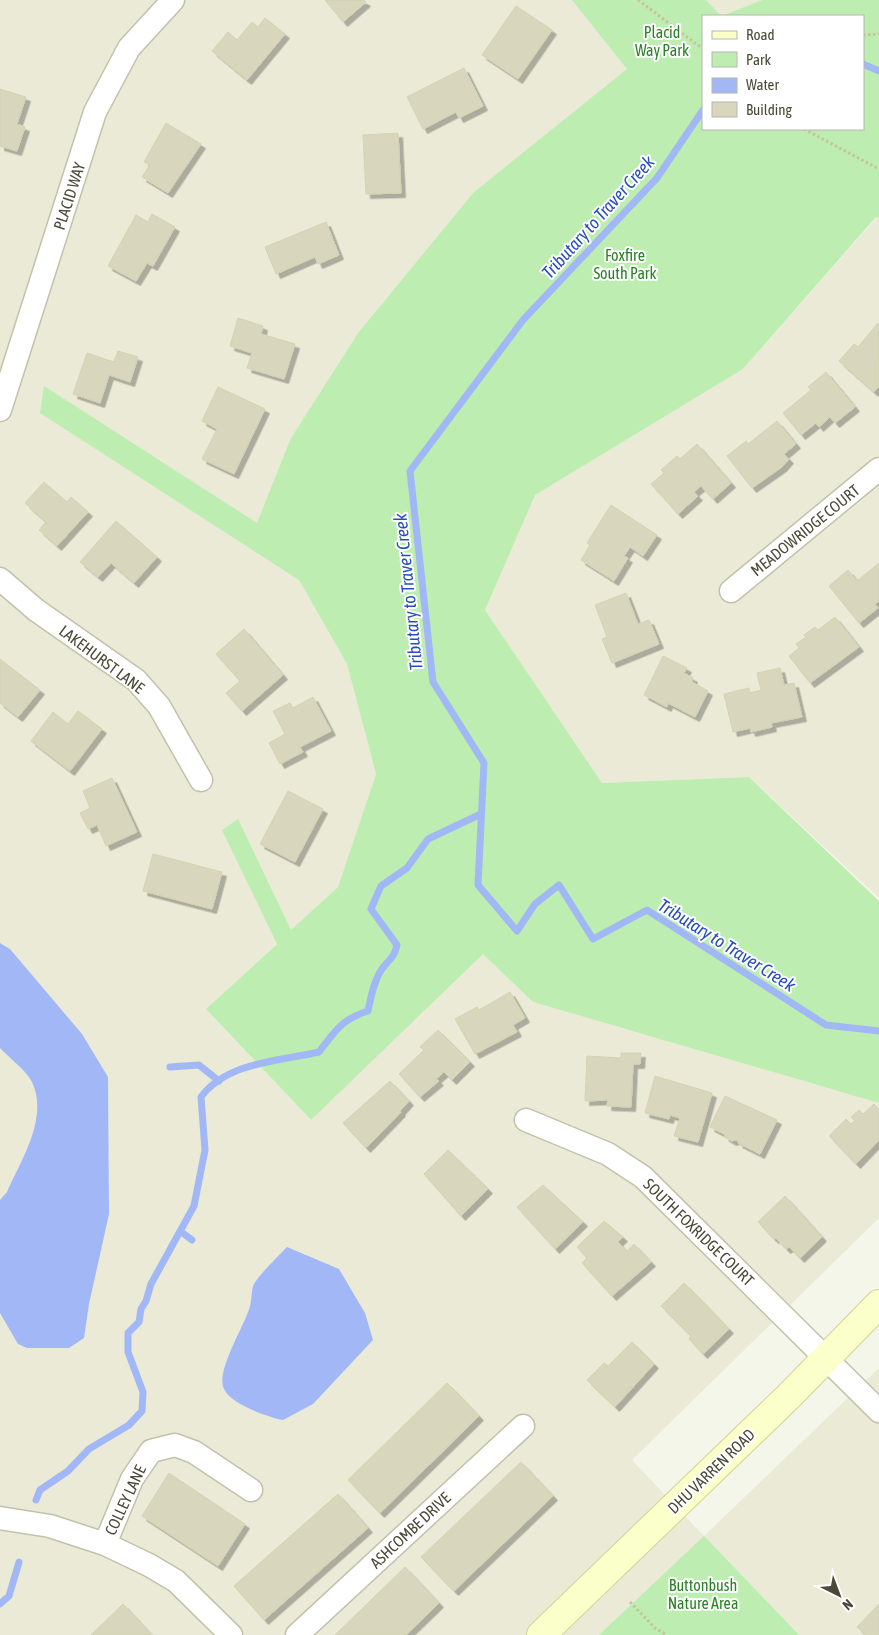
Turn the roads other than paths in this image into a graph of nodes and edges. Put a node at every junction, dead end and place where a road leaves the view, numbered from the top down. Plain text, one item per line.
1 (173, 0) edge
2 (0, 410) edge
3 (879, 469) edge
4 (0, 579) edge
5 (731, 591) dead end
6 (201, 780) dead end
7 (526, 1120) dead end
8 (879, 1304) edge
9 (826, 1358) junction
10 (879, 1411) edge
11 (523, 1426) dead end
12 (251, 1490) dead end
13 (0, 1518) edge
14 (105, 1544) junction
15 (231, 1635) edge
16 (297, 1635) edge
17 (541, 1635) edge

1 - 2 street, PLACID WAY
3 - 5 street, MEADOWRIDGE COURT
4 - 6 street, LAKEHURST LANE
7 - 9 street, SOUTH FOXRIDGE COURT
8 - 9 main road, DHU VARREN ROAD
9 - 10 street, SOUTH FOXRIDGE COURT
9 - 17 main road, DHU VARREN ROAD
11 - 16 street, ASHCOMBE DRIVE
12 - 14 street, COLLEY LANE
13 - 14 street
14 - 15 street

